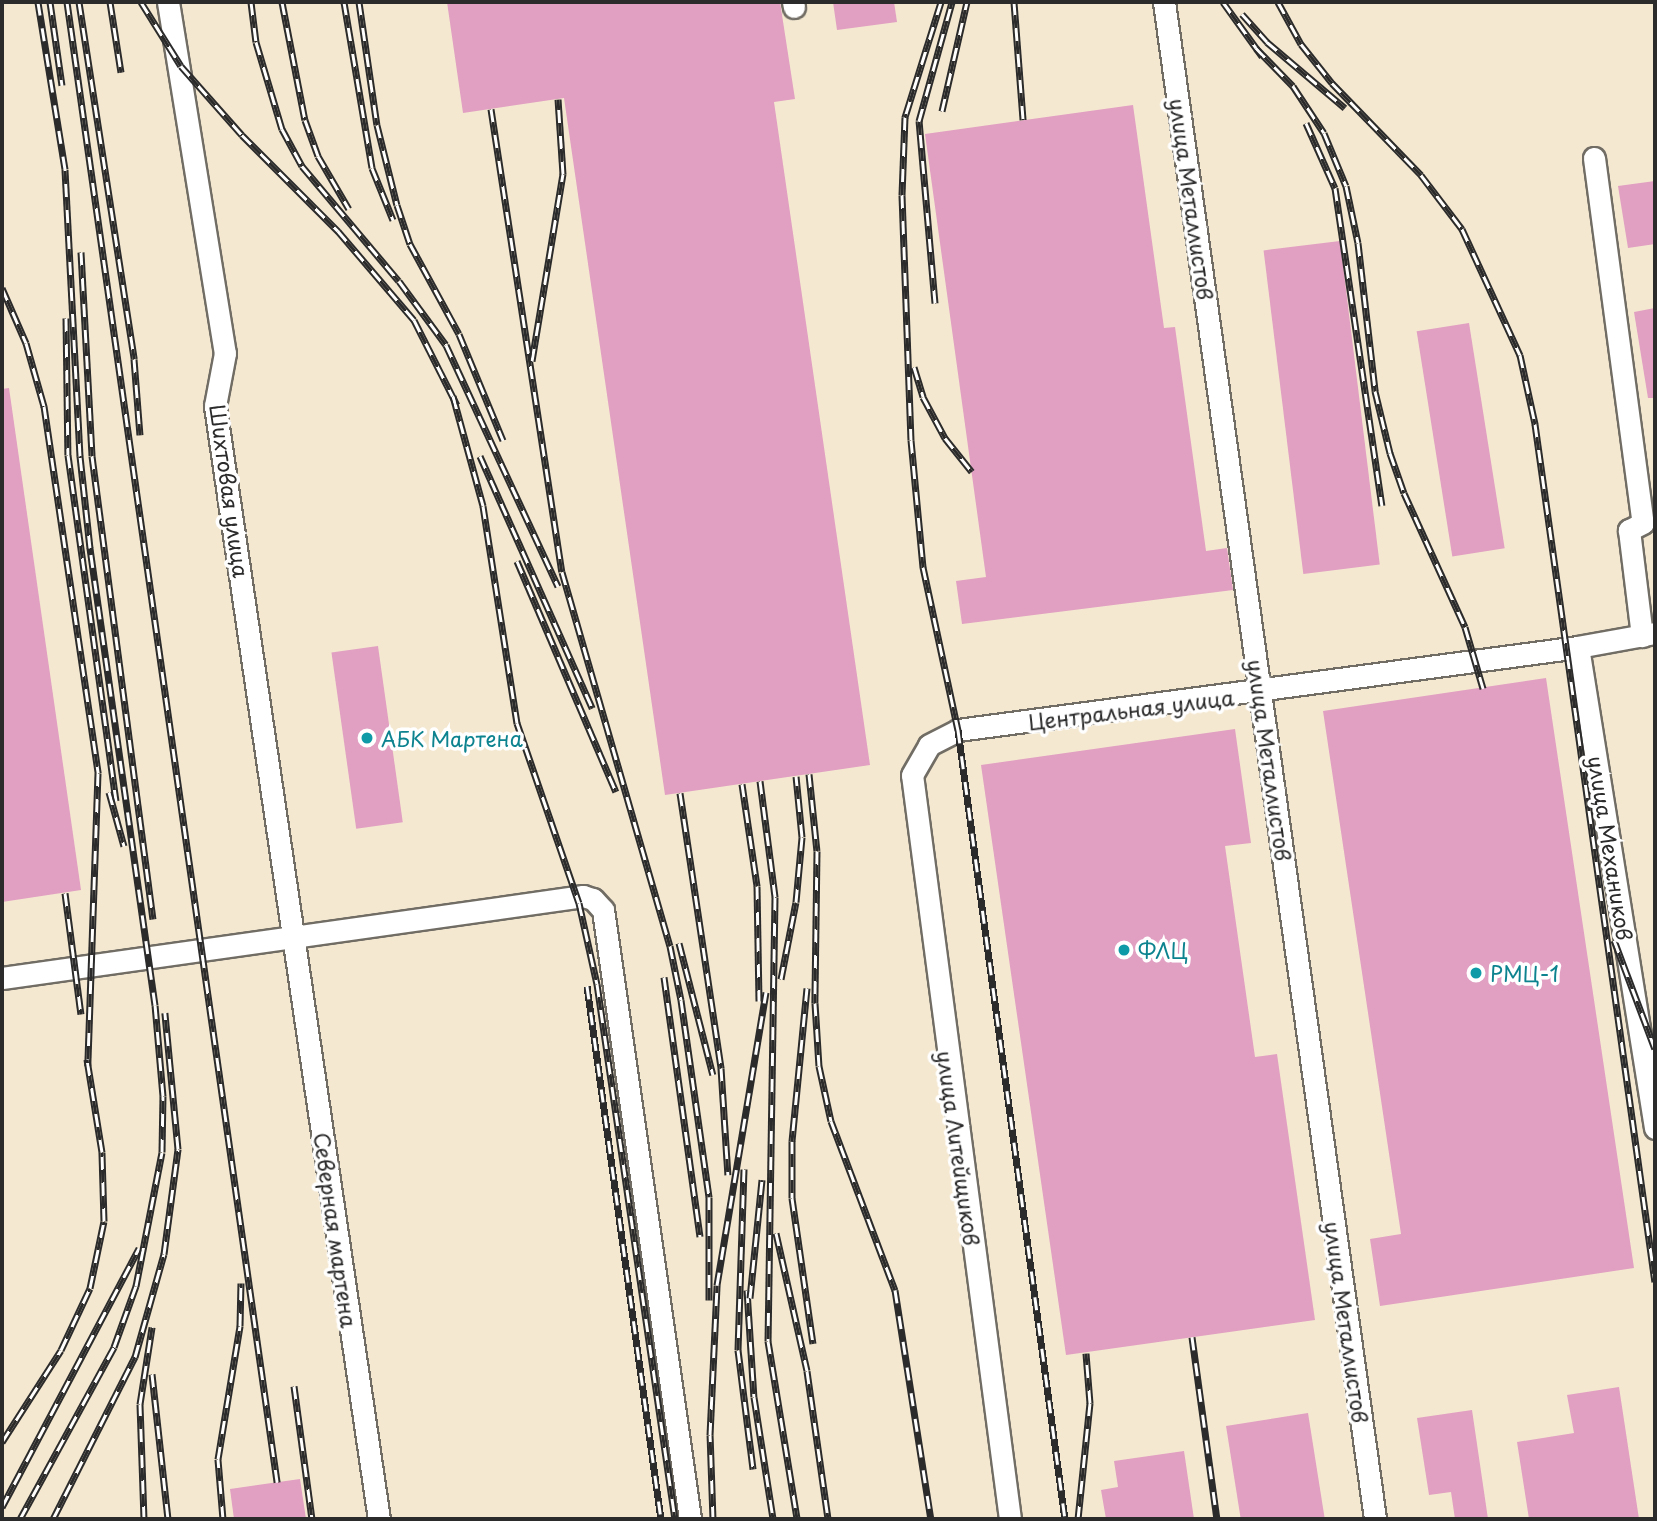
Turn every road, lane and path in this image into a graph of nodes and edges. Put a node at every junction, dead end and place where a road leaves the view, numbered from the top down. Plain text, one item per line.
1 (168, 2) edge
2 (1164, 2) edge
3 (1594, 158) dead end
4 (1648, 634) edge
5 (1578, 647) junction
6 (1261, 693) junction
7 (912, 775) joint
8 (293, 940) junction
9 (2, 978) edge
10 (1655, 1128) edge
11 (379, 1519) edge
12 (690, 1519) edge
13 (1010, 1519) edge
14 (1375, 1519) edge

1 - 8 street, Шихтовая улица
2 - 6 street, улица Металлистов
3 - 4 street
4 - 5 street
5 - 6 street, Центральная улица
5 - 10 street, улица Механиков
6 - 7 street, Центральная улица
6 - 14 street, улица Металлистов
7 - 13 street, улица Литейщиков
8 - 9 street
8 - 11 street, Северная мартена
8 - 12 street

